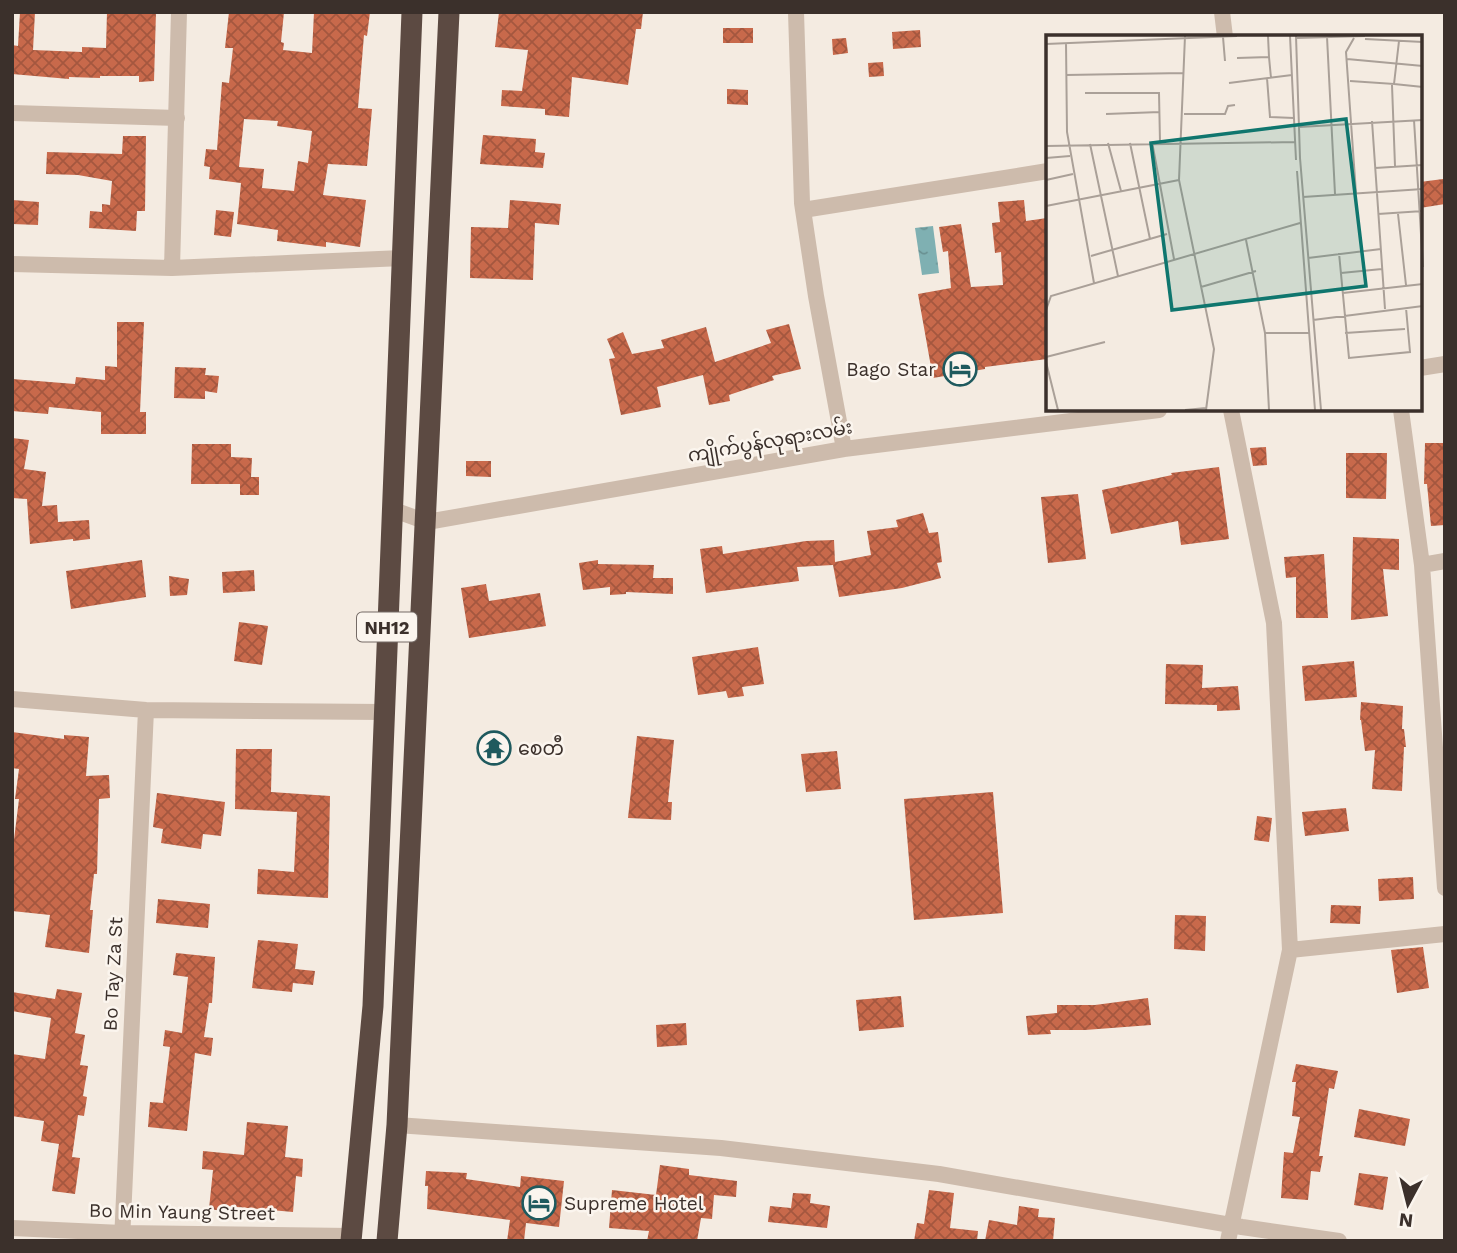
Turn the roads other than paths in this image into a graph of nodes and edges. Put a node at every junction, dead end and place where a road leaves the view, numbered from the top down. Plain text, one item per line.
1 (179, 12) edge
2 (412, 12) edge
3 (449, 12) edge
4 (796, 12) edge
5 (1222, 12) edge
6 (1225, 35) edge
7 (12, 113) edge
8 (177, 118) junction
9 (1046, 171) edge
10 (803, 210) junction
11 (401, 258) junction
12 (12, 264) edge
13 (172, 268) junction
14 (1445, 364) edge
15 (1422, 368) edge
16 (1151, 411) edge
17 (1231, 411) edge
18 (1401, 411) edge
19 (844, 449) junction
20 (391, 509) junction
21 (427, 522) junction
22 (1445, 561) edge
23 (1422, 565) junction
24 (12, 699) edge
25 (146, 710) junction
26 (384, 712) junction
27 (1445, 888) edge
28 (1445, 934) edge
29 (1290, 950) junction
30 (397, 1125) junction
31 (12, 1228) edge
32 (1229, 1233) edge
33 (122, 1237) edge
34 (351, 1238) edge
35 (387, 1241) edge
36 (1339, 1241) edge

1 - 8 street
2 - 11 highway, NH12
3 - 21 highway, NH12
4 - 10 street
5 - 6 street
7 - 8 street
8 - 13 street
9 - 10 street
10 - 19 street
11 - 13 street
11 - 20 highway, NH12
12 - 13 street
14 - 15 street
16 - 19 street, ကျိုက်ပွန်လုရားလမ်း
17 - 29 street
18 - 23 street
19 - 21 street, ကျိုက်ပွန်လုရားလမ်း
20 - 21 street, ကျိုက်ပွန်လုရားလမ်း
20 - 26 highway, NH12
21 - 30 highway, NH12
22 - 23 street
23 - 27 street
24 - 25 street
25 - 26 street
25 - 33 street, Bo Tay Za St
26 - 34 highway, NH12
28 - 29 street
29 - 32 street
30 - 32 street
30 - 35 highway, NH12
31 - 33 street, Bo Min Yaung Street
32 - 36 street
33 - 34 street, Bo Min Yaung Street

